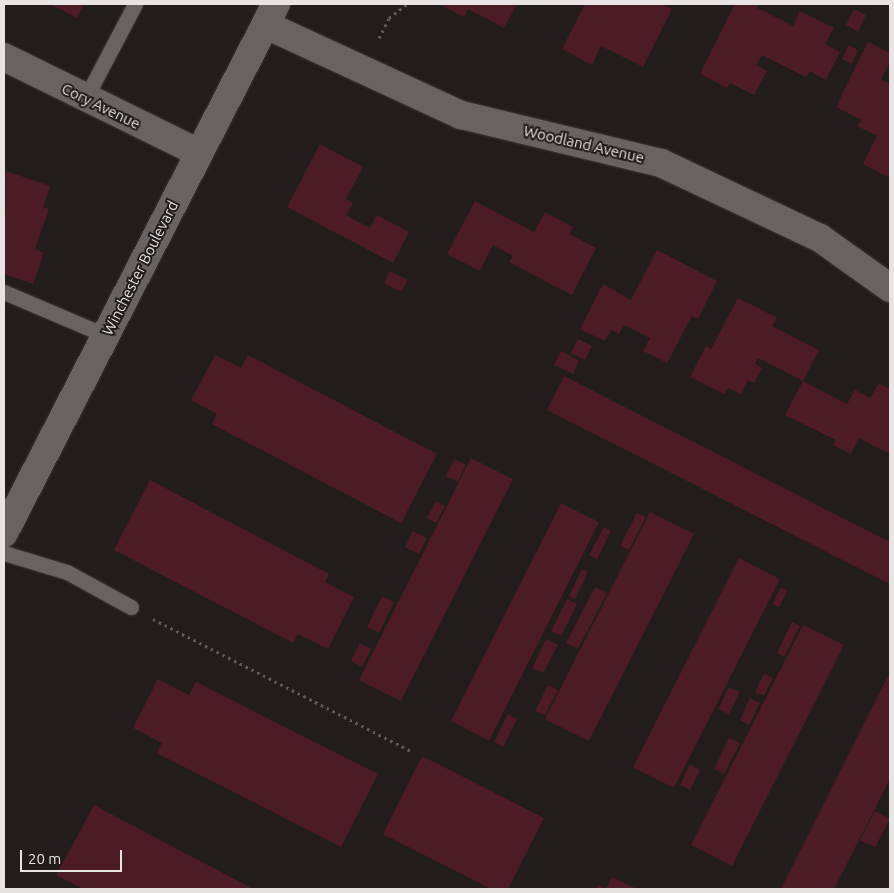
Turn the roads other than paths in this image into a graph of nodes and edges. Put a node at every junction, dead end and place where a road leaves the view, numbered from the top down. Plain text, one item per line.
1 (135, 4) edge
2 (271, 14) edge
3 (4, 57) edge
4 (85, 99) junction
5 (199, 153) junction
6 (890, 288) edge
7 (4, 292) edge
8 (105, 336) junction
9 (4, 533) edge
10 (4, 553) edge
11 (131, 607) road end

1 - 4 lane
2 - 5 street, Winchester Boulevard
2 - 6 street, Woodland Avenue
3 - 4 street, Cory Avenue
4 - 5 street, Cory Avenue
5 - 8 street, Winchester Boulevard
7 - 8 lane
8 - 9 street, Winchester Boulevard
10 - 11 lane

